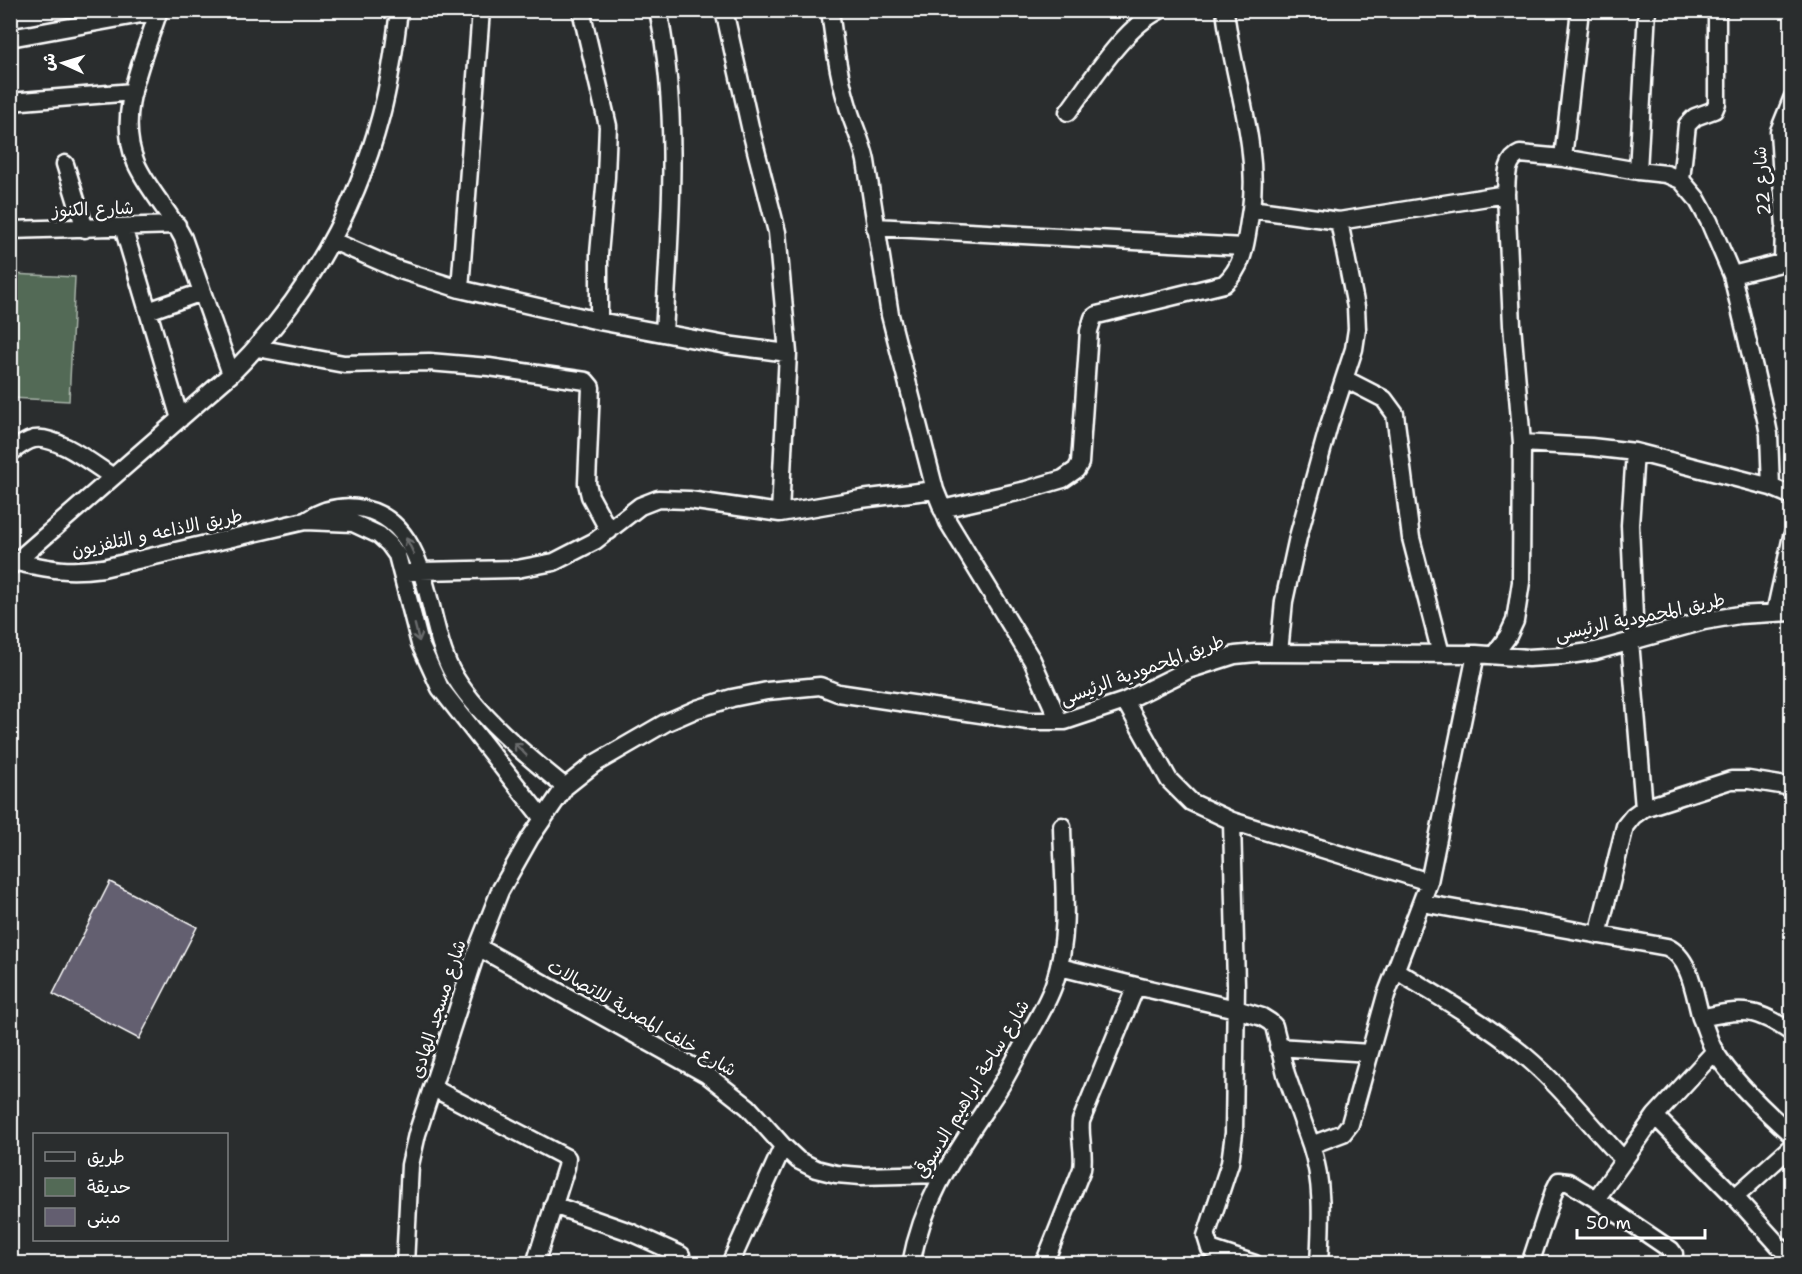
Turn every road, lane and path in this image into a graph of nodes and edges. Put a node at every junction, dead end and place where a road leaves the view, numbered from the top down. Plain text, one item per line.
1 (399, 10) edge
2 (481, 10) edge
3 (580, 10) edge
4 (658, 10) edge
5 (724, 10) edge
6 (830, 10) edge
7 (1160, 10) edge
8 (1225, 10) edge
9 (1580, 10) edge
10 (1647, 10) edge
11 (1717, 10) edge
12 (158, 11) edge
13 (95, 17) edge
14 (10, 38) edge
15 (133, 92) junction
16 (1791, 99) edge
17 (10, 102) edge
18 (1068, 112) dead end
19 (1563, 158) junction
20 (65, 164) dead end
21 (1638, 171) junction
22 (1681, 180) junction
23 (1506, 194) junction
24 (1251, 209) junction
25 (1339, 221) junction
26 (177, 225) junction
27 (123, 227) junction
28 (875, 227) junction
29 (1788, 227) edge
30 (85, 229) junction
31 (10, 230) edge
32 (333, 241) junction
33 (1244, 247) junction
34 (1732, 275) junction
35 (460, 289) junction
36 (202, 292) junction
37 (148, 311) junction
38 (598, 321) junction
39 (664, 333) junction
40 (257, 348) junction
41 (788, 352) junction
42 (231, 374) junction
43 (1345, 380) junction
44 (180, 419) junction
45 (1522, 443) junction
46 (1635, 452) junction
47 (10, 453) edge
48 (113, 477) junction
49 (1771, 486) junction
50 (934, 490) junction
51 (1791, 496) edge
52 (942, 509) junction
53 (780, 513) junction
54 (305, 521) junction
55 (609, 531) junction
56 (1791, 536) edge
57 (13, 564) edge
58 (420, 571) junction
59 (403, 573) junction
60 (1783, 613) edge
61 (1632, 640) junction
62 (1279, 653) junction
63 (1441, 654) junction
64 (1476, 654) junction
65 (1494, 655) junction
66 (1125, 701) junction
67 (1059, 721) junction
68 (565, 787) junction
69 (1791, 787) edge
70 (1644, 808) junction
71 (543, 819) junction
72 (1232, 821) junction
73 (1062, 826) dead end
74 (1429, 882) junction
75 (1422, 903) junction
76 (1598, 935) junction
77 (478, 947) junction
78 (1060, 967) junction
79 (1395, 970) junction
80 (1136, 986) junction
81 (1236, 1009) junction
82 (1701, 1018) junction
83 (1791, 1033) edge
84 (1278, 1047) junction
85 (1715, 1051) junction
86 (1369, 1053) junction
87 (433, 1088) junction
88 (1655, 1116) junction
89 (1791, 1135) edge
90 (783, 1146) junction
91 (1311, 1146) junction
92 (1791, 1146) edge
93 (1624, 1160) junction
94 (942, 1174) junction
95 (1735, 1197) junction
96 (1596, 1199) junction
97 (554, 1205) junction
98 (681, 1256) dead end
99 (1791, 1260) edge
100 (1233, 1261) edge
101 (405, 1263) edge
102 (535, 1263) edge
103 (730, 1263) edge
104 (911, 1263) edge
105 (1044, 1263) edge
106 (1255, 1263) edge
107 (1319, 1263) edge
108 (1530, 1263) edge
109 (1673, 1263) edge

1 - 32 street
2 - 35 street
3 - 38 street
4 - 39 street
5 - 41 street
6 - 28 street
7 - 18 street
8 - 24 street
9 - 19 street
10 - 21 street
11 - 22 street
12 - 13 street
12 - 15 street
13 - 14 street
15 - 17 street
15 - 26 street
16 - 29 street, شارع 22
19 - 21 street
19 - 23 street
20 - 30 street
21 - 22 street
22 - 34 street
23 - 25 street
23 - 45 street
24 - 25 street
24 - 33 street
25 - 43 street
26 - 27 street, شارع الكنوز
26 - 36 street
27 - 30 street, شارع الكنوز
27 - 37 street
28 - 33 street
28 - 50 street
29 - 34 street, شارع 22
30 - 31 street, شارع الكنوز
32 - 35 street
32 - 40 street
33 - 52 street
34 - 49 street
35 - 38 street
36 - 37 street
36 - 42 street
37 - 44 street
38 - 39 street
39 - 41 street
40 - 42 street
40 - 55 street
41 - 53 street
42 - 44 street
43 - 62 street
43 - 63 street
44 - 48 street
45 - 46 street
45 - 65 street
46 - 49 street
46 - 61 street
47 - 48 street
48 - 57 street
49 - 51 street
50 - 52 street
50 - 53 street
52 - 67 street
53 - 55 street
54 - 57 street, طريق الاذاعه و التلفزيون
58 -> 54 street, طريق الاذاعه و التلفزيون
54 - 59 street, طريق الاذاعه و التلفزيون
55 - 58 street
56 - 60 street
58 - 59 street
68 -> 58 street, طريق الاذاعه و التلفزيون
59 -> 71 street, طريق الاذاعه و التلفزيون
60 - 61 street, طريق المحمودية الرئيسى
61 - 65 street, طريق المحمودية الرئيسى
61 - 70 street
62 - 63 street, طريق المحمودية الرئيسى
62 - 66 street, طريق المحمودية الرئيسى
63 - 64 street, طريق المحمودية الرئيسى
64 - 65 street, طريق المحمودية الرئيسى
64 - 74 street
66 - 67 street, طريق المحمودية الرئيسى
66 - 72 street
67 - 68 street, طريق المحمودية الرئيسى
68 - 71 street, شارع مسجد الهادى
69 - 70 street
70 - 76 street
71 - 77 street, شارع مسجد الهادى
72 - 74 street
72 - 81 street
73 - 78 street, شارع ساحة ابراهيم الدسوقي
74 - 75 street
75 - 76 street
75 - 79 street
76 - 82 street
77 - 87 street, شارع مسجد الهادى
77 - 90 street, شارع خلف المصرية للاتصالات
78 - 80 street
78 - 94 street, شارع ساحة ابراهيم الدسوقي
79 - 86 street
79 - 93 street
80 - 81 street
80 - 105 street
81 - 84 street
81 - 100 street
82 - 83 street
82 - 85 street
84 - 86 street
84 - 91 street
85 - 88 street
85 - 89 street
86 - 91 street
87 - 97 street
87 - 101 street, شارع مسجد الهادى
88 - 93 street
88 - 95 street
90 - 94 street, شارع خلف المصرية للاتصالات
90 - 103 street
91 - 107 street
92 - 95 street
93 - 96 street
94 - 104 street, شارع ساحة ابراهيم الدسوقي
95 - 99 street
96 - 108 street
96 - 109 street
97 - 98 street
97 - 102 street
100 - 106 street

